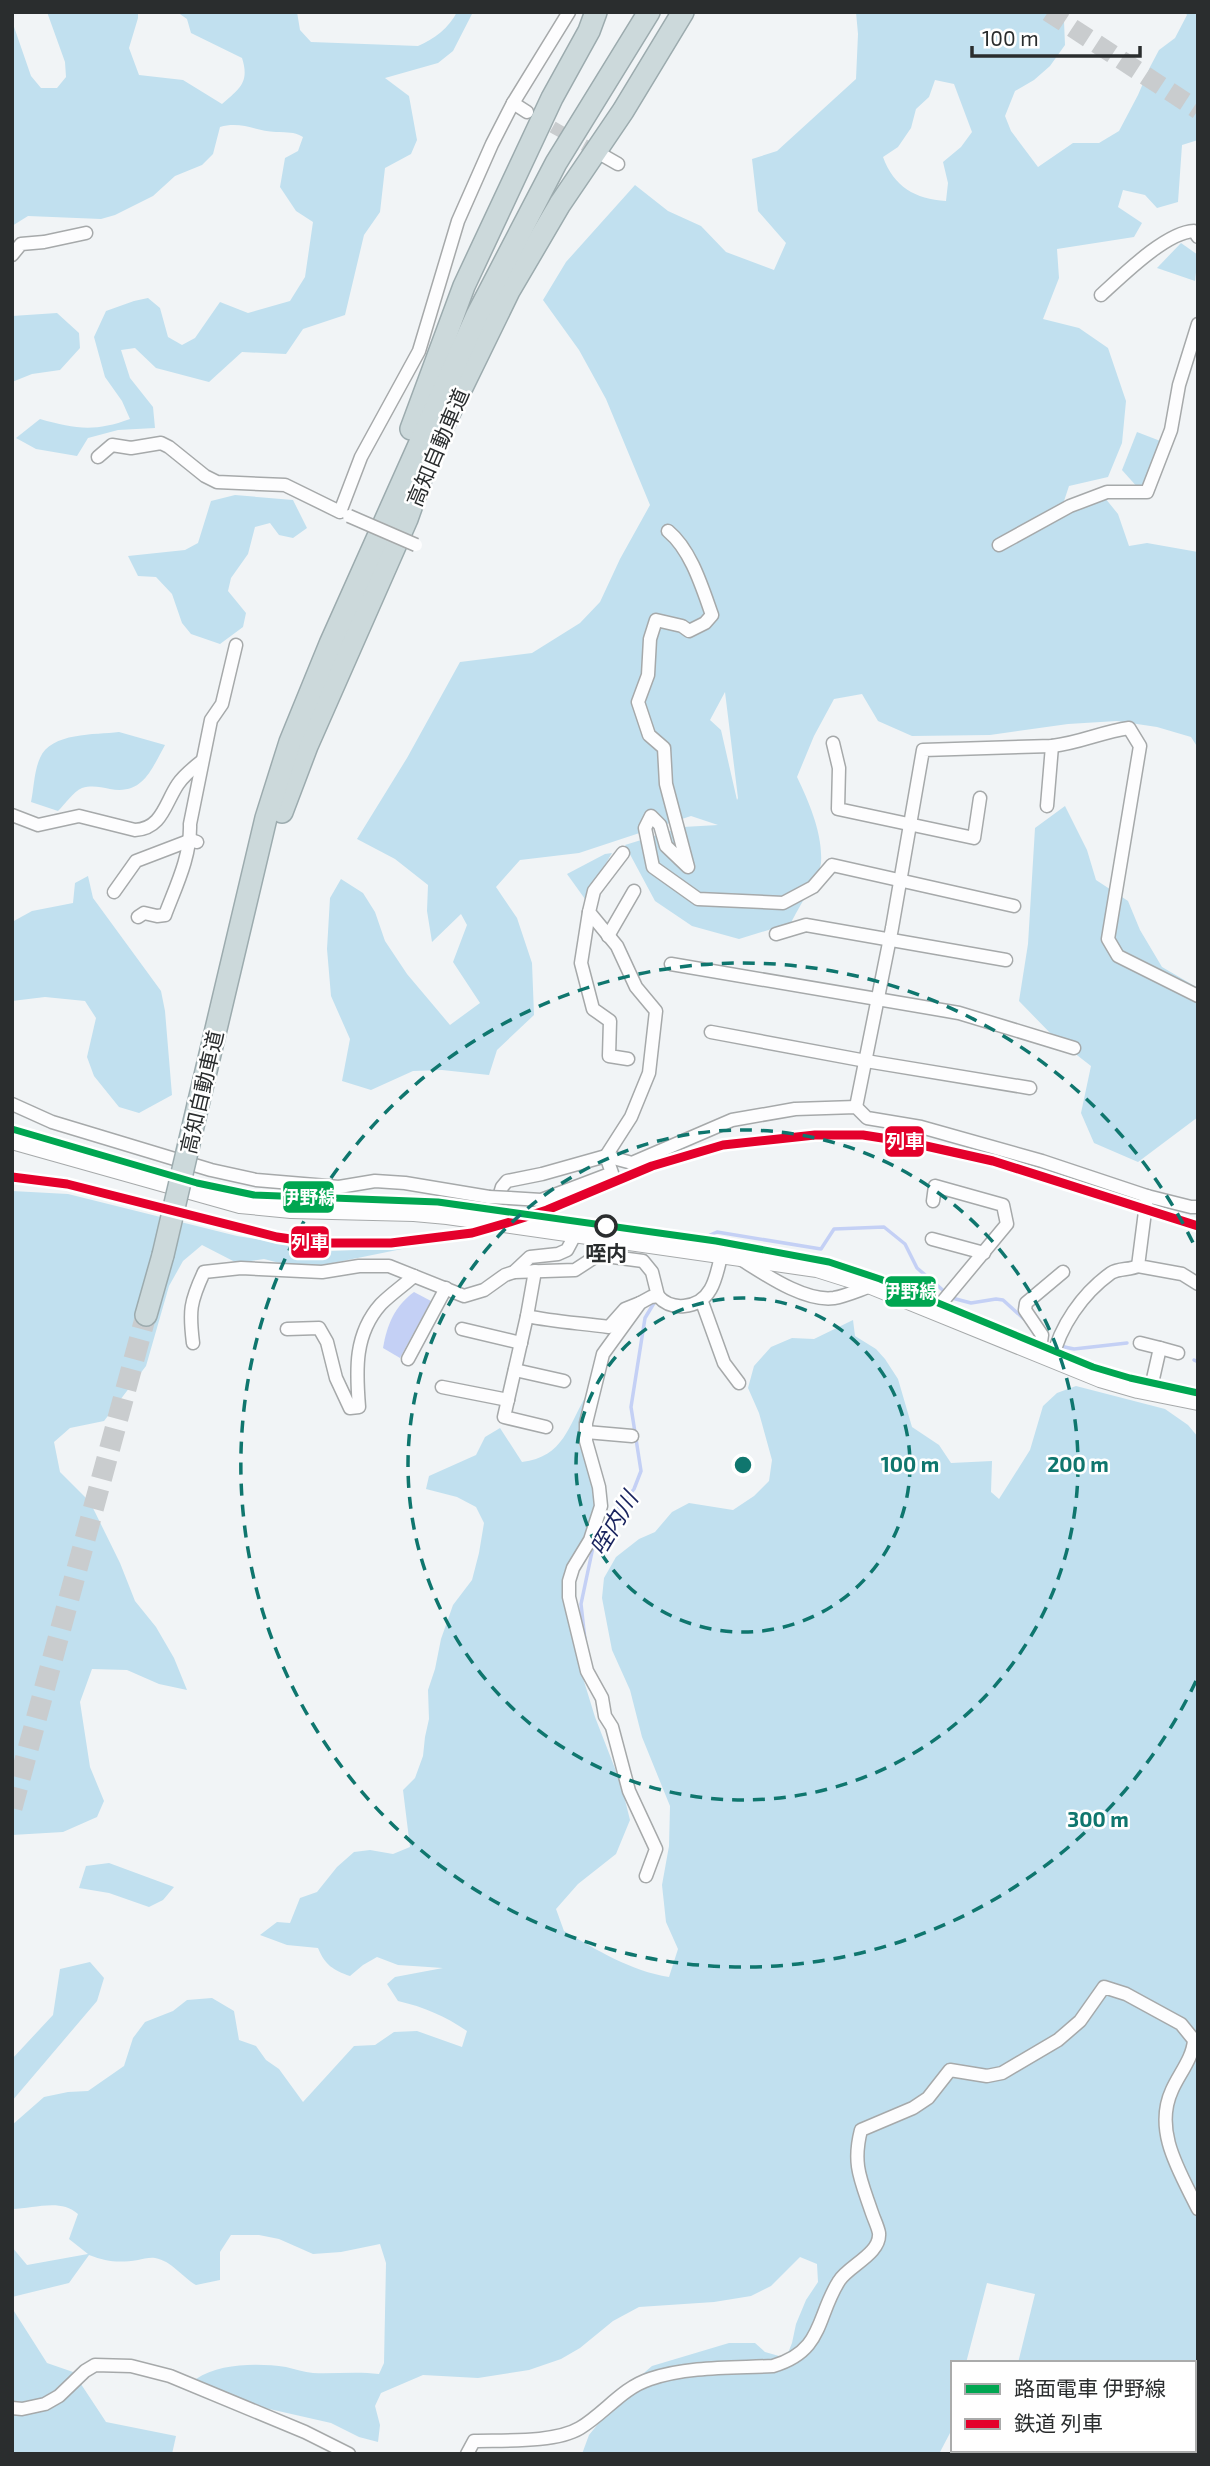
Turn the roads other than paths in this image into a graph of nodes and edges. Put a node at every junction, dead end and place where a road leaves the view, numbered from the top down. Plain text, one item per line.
1 (569, 12) edge
2 (596, 12) edge
3 (649, 12) edge
4 (683, 12) edge
5 (688, 12) edge
6 (668, 38) junction
7 (513, 103) junction
8 (527, 112) tunnel mouth
9 (604, 156) tunnel mouth
10 (618, 164) dead end
11 (86, 233) dead end
12 (1198, 237) edge
13 (12, 255) edge
14 (1101, 295) dead end
15 (1198, 324) edge
16 (99, 457) dead end
17 (344, 514) junction
18 (668, 531) dead end
19 (416, 545) dead end
20 (999, 545) dead end
21 (347, 602) junction
22 (236, 645) dead end
23 (833, 743) dead end
24 (1052, 746) junction
25 (202, 761) junction
26 (980, 798) dead end
27 (1047, 806) dead end
28 (12, 815) edge
29 (911, 825) junction
30 (194, 841) junction
31 (623, 853) dead end
32 (900, 880) junction
33 (634, 891) dead end
34 (114, 892) dead end
35 (1014, 906) dead end
36 (245, 909) junction
37 (589, 912) junction
38 (138, 917) dead end
39 (776, 934) dead end
40 (608, 936) junction
41 (889, 940) junction
42 (1006, 960) dead end
43 (671, 964) dead end
44 (1198, 996) edge
45 (877, 999) junction
46 (711, 1032) dead end
47 (1074, 1048) dead end
48 (628, 1059) dead end
49 (866, 1061) junction
50 (1030, 1088) dead end
51 (12, 1104) edge
52 (856, 1107) junction
53 (12, 1140) edge
54 (606, 1156) junction
55 (1147, 1196) junction
56 (933, 1201) dead end
57 (1198, 1207) edge
58 (491, 1223) junction
59 (575, 1235) junction
60 (932, 1239) dead end
61 (984, 1253) junction
62 (729, 1257) junction
63 (1138, 1266) junction
64 (535, 1271) junction
65 (514, 1272) junction
66 (1063, 1272) dead end
67 (414, 1276) junction
68 (1198, 1284) edge
69 (871, 1286) junction
70 (446, 1289) junction
71 (658, 1296) junction
72 (943, 1301) junction
73 (702, 1302) junction
74 (640, 1303) junction
75 (146, 1315) tunnel mouth
76 (527, 1316) junction
77 (288, 1329) dead end
78 (462, 1329) dead end
79 (193, 1343) dead end
80 (521, 1343) junction
81 (1140, 1343) dead end
82 (1048, 1347) junction
83 (1160, 1348) junction
84 (1178, 1353) dead end
85 (408, 1359) dead end
86 (515, 1370) junction
87 (564, 1381) dead end
88 (739, 1383) dead end
89 (442, 1387) dead end
90 (1150, 1392) junction
91 (508, 1400) junction
92 (1198, 1402) edge
93 (546, 1427) dead end
94 (586, 1432) junction
95 (632, 1436) dead end
96 (646, 1876) dead end
97 (1198, 2208) edge
98 (12, 2408) edge
99 (349, 2454) edge
100 (467, 2454) edge

1 - 7 street
2 - 21 highway
3 - 21 highway, 高知自動車道
4 - 6 highway, 高知自動車道
5 - 6 highway
6 - 36 highway, 高知自動車道
7 - 8 street
7 - 17 street
9 - 10 street
11 - 13 street
12 - 14 street
15 - 20 street
16 - 17 street
17 - 19 street, bridge
18 - 32 street
21 - 36 highway, 高知自動車道
22 - 25 street
23 - 29 street
24 - 27 street
24 - 29 street
24 - 44 street
25 - 28 street
25 - 30 street
26 - 29 street
29 - 32 street
30 - 34 street
30 - 38 street
31 - 37 street
32 - 35 street
32 - 41 street
33 - 40 street
36 - 75 highway, 高知自動車道, bridge
37 - 40 street
37 - 48 street
39 - 41 street
40 - 54 street
41 - 42 street
41 - 45 street
43 - 45 street
45 - 47 street
45 - 49 street
46 - 49 street
49 - 50 street
49 - 52 street
51 - 54 street, bridge
52 - 54 street
52 - 55 street
53 - 58 main road
54 - 58 street
55 - 57 street
55 - 63 street
56 - 61 street
58 - 59 main road
59 - 62 main road
59 - 65 street
60 - 61 street
61 - 72 street
62 - 69 main road
62 - 69 street
62 - 73 street
63 - 68 street
63 - 82 street
64 - 65 street
64 - 71 street
64 - 76 street
65 - 70 street
66 - 82 street
67 - 70 street
67 - 77 street
67 - 79 street
69 - 72 main road
70 - 85 street
71 - 73 street
71 - 74 street
72 - 82 main road
73 - 88 street
74 - 76 street
74 - 94 street
76 - 80 street
78 - 80 street
80 - 86 street
81 - 83 street
82 - 90 main road
83 - 84 street
83 - 90 street
86 - 87 street
86 - 91 street
89 - 91 street
90 - 92 main road
91 - 93 street
94 - 95 street
94 - 96 street
97 - 100 street
98 - 99 street

